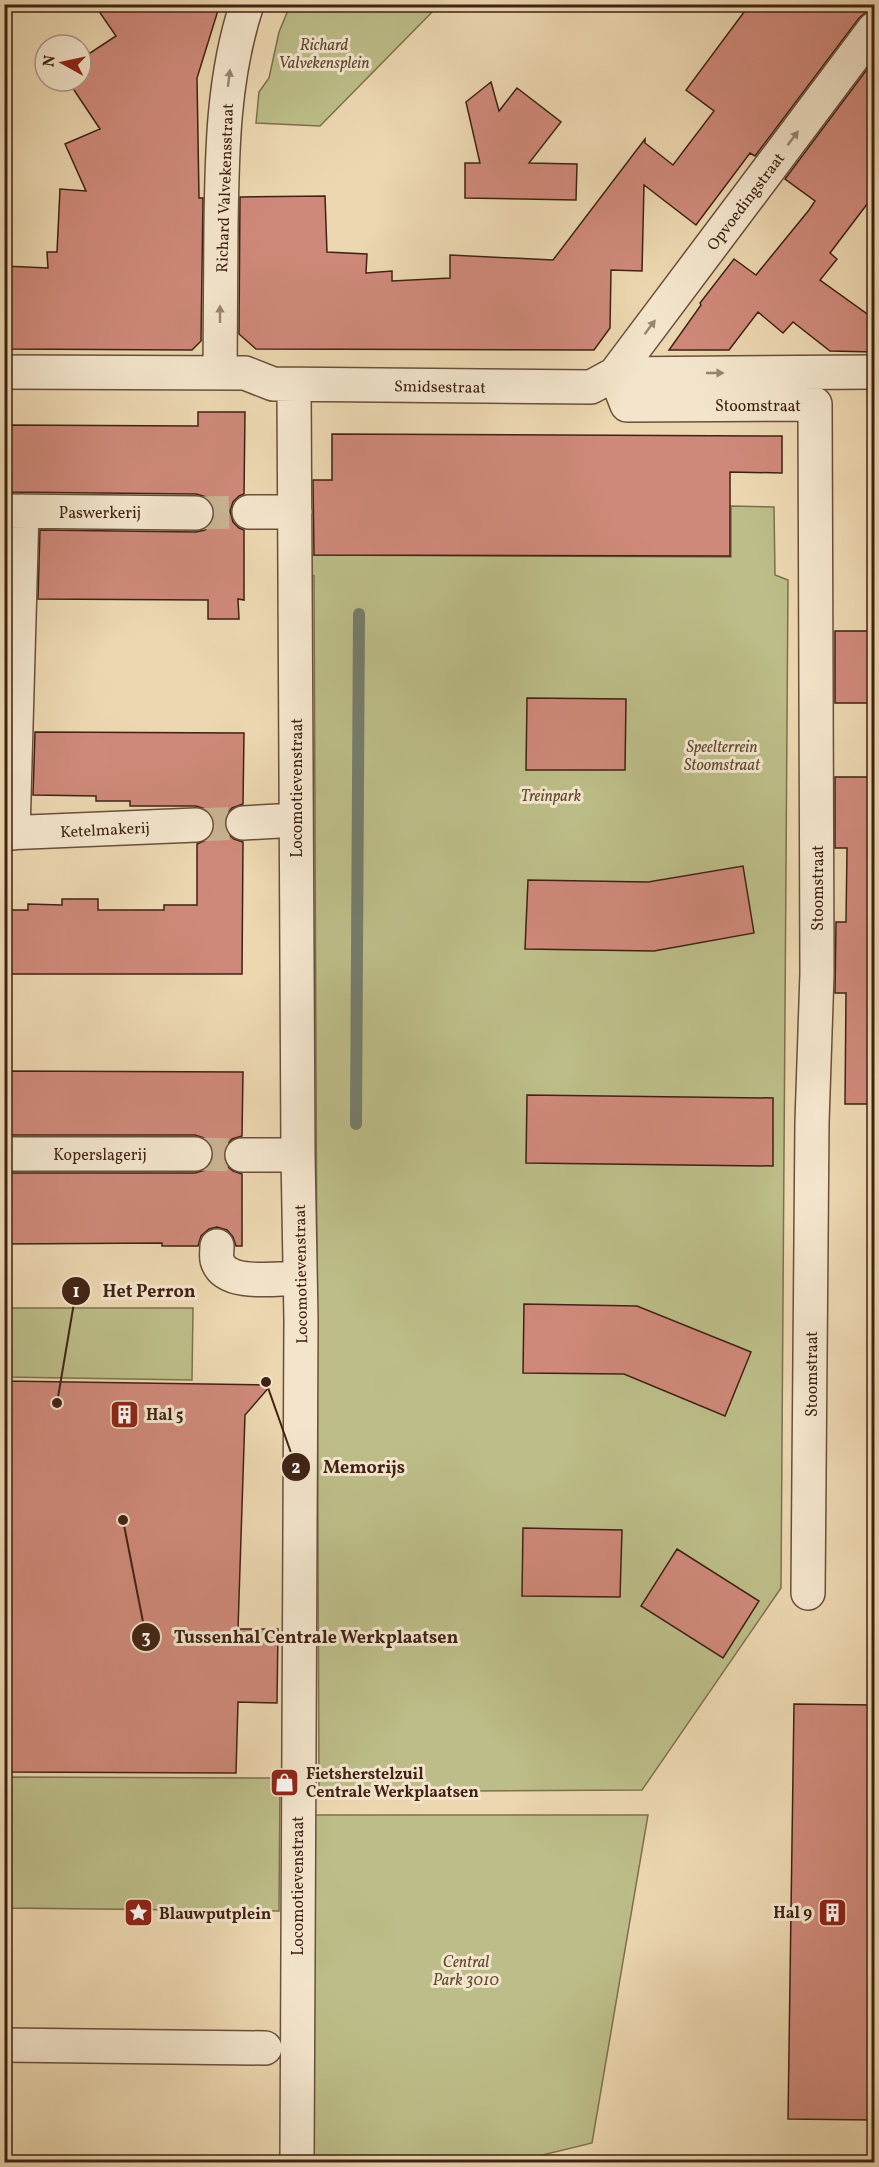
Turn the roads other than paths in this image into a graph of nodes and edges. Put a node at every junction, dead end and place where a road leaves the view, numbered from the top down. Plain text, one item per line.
1 (247, 4) edge
2 (874, 29) edge
3 (4, 372) edge
4 (874, 372) edge
5 (220, 373) junction
6 (615, 374) junction
7 (294, 385) junction
8 (13, 511) edge
9 (249, 512) tunnel mouth
10 (295, 512) junction
11 (196, 513) tunnel mouth
12 (296, 820) junction
13 (243, 823) tunnel mouth
14 (196, 825) tunnel mouth
15 (9, 833) edge
16 (4, 1154) edge
17 (195, 1154) tunnel mouth
18 (242, 1155) tunnel mouth
19 (298, 1155) junction
20 (217, 1246) dead end
21 (300, 1278) junction
22 (808, 1593) dead end
23 (4, 2045) edge
24 (265, 2048) dead end
25 (297, 2163) edge

5 -> 1 street, Richard Valvekensstraat
6 -> 2 street, Opvoedingstraat
3 - 5 street, Smidsestraat
6 -> 4 street, Smidsestraat
5 - 7 street, Smidsestraat
6 - 7 street, Smidsestraat
6 - 22 street, Stoomstraat
7 - 10 street, Locomotievenstraat
8 - 11 street, Paswerkerij
8 - 15 street, Ketelmakerij
9 - 10 street
10 - 12 street, Locomotievenstraat
12 - 13 street
12 - 19 street, Locomotievenstraat
14 - 15 street, Ketelmakerij
16 - 17 street, Koperslagerij
18 - 19 street
19 - 21 street, Locomotievenstraat
20 - 21 street
21 - 25 street, Locomotievenstraat
23 - 24 street

